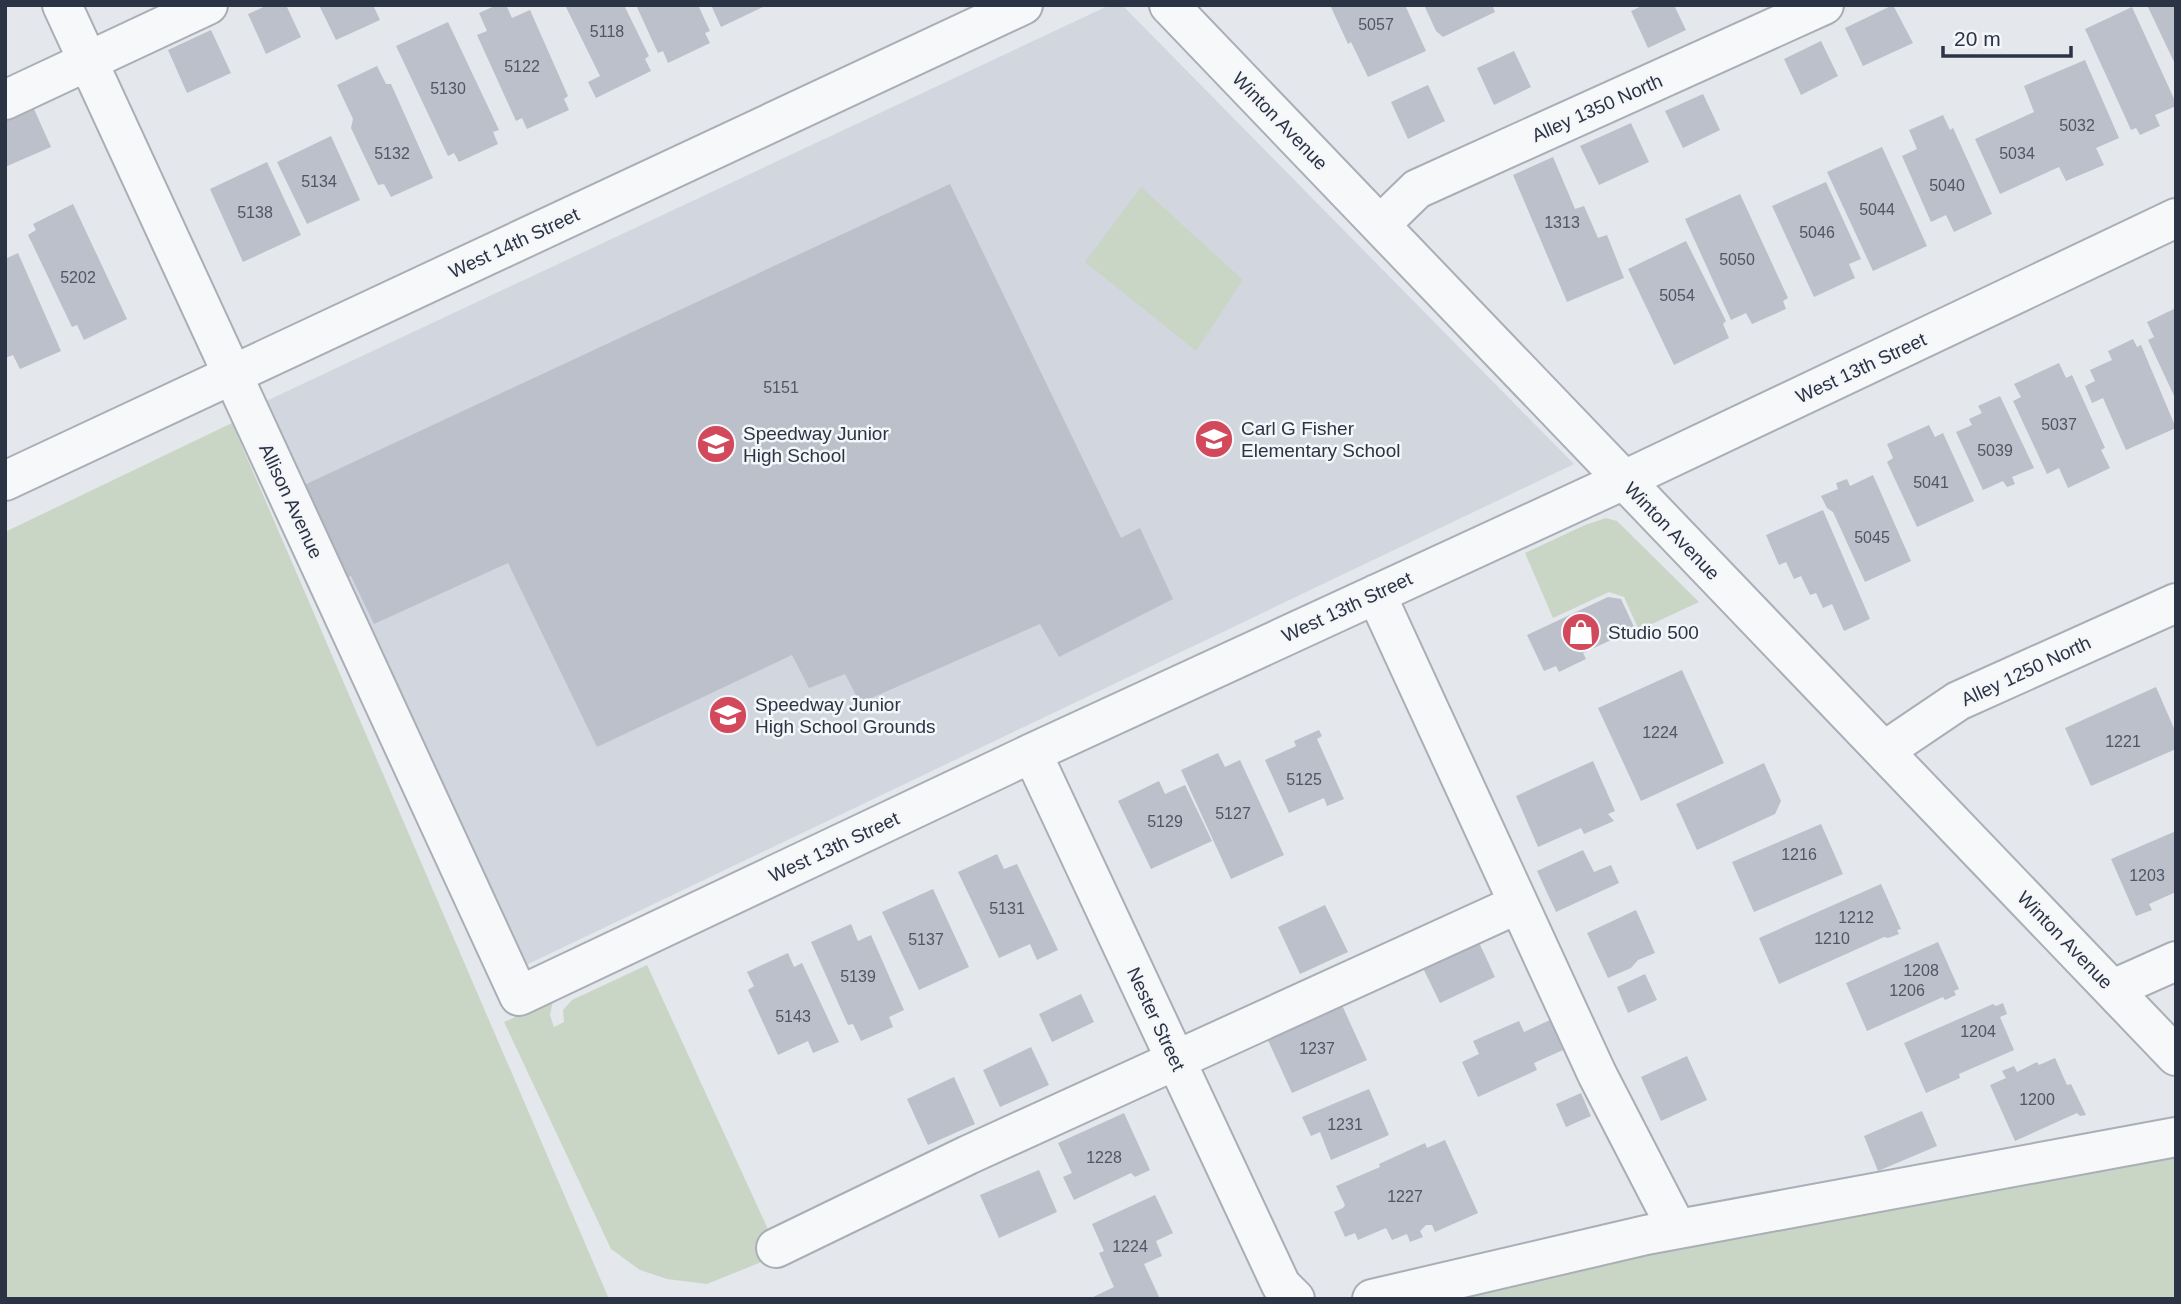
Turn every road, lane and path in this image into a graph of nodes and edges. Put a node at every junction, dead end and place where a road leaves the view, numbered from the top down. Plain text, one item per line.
1 (62, 5) edge
2 (208, 5) edge
3 (1023, 5) edge
4 (1169, 5) edge
5 (1824, 5) edge
6 (88, 61) junction
7 (5, 100) edge
8 (2176, 218) edge
9 (1380, 225) junction
10 (232, 374) junction
11 (1624, 480) junction
12 (5, 481) edge
13 (1376, 594) junction
14 (2176, 603) edge
15 (1884, 751) junction
16 (1032, 753) junction
17 (1518, 904) junction
18 (2176, 961) edge
19 (2113, 989) junction
20 (519, 996) joint
21 (2176, 1056) edge
22 (1175, 1060) junction
23 (2176, 1137) edge
24 (1677, 1230) junction
25 (776, 1248) dead end
26 (1288, 1292) edge
27 (1372, 1299) edge

1 - 6 street, Allison Avenue
2 - 6 street
3 - 10 street, West 14th Street
4 - 9 street, Winton Avenue
5 - 9 street, Alley 1350 North
6 - 7 street
6 - 10 street, Allison Avenue
8 - 11 street, West 13th Street
9 - 11 street, Winton Avenue
10 - 12 street, West 14th Street
10 - 20 street, Allison Avenue
11 - 13 street, West 13th Street
11 - 15 street, Winton Avenue
13 - 16 street, West 13th Street
13 - 17 street
14 - 15 street, Alley 1250 North
15 - 19 street, Winton Avenue
16 - 20 street, West 13th Street
16 - 22 street, Nester Street
17 - 22 street
17 - 24 street
18 - 19 street
19 - 21 street, Winton Avenue
22 - 25 street
22 - 26 street, Nester Street
23 - 24 street
24 - 27 street

